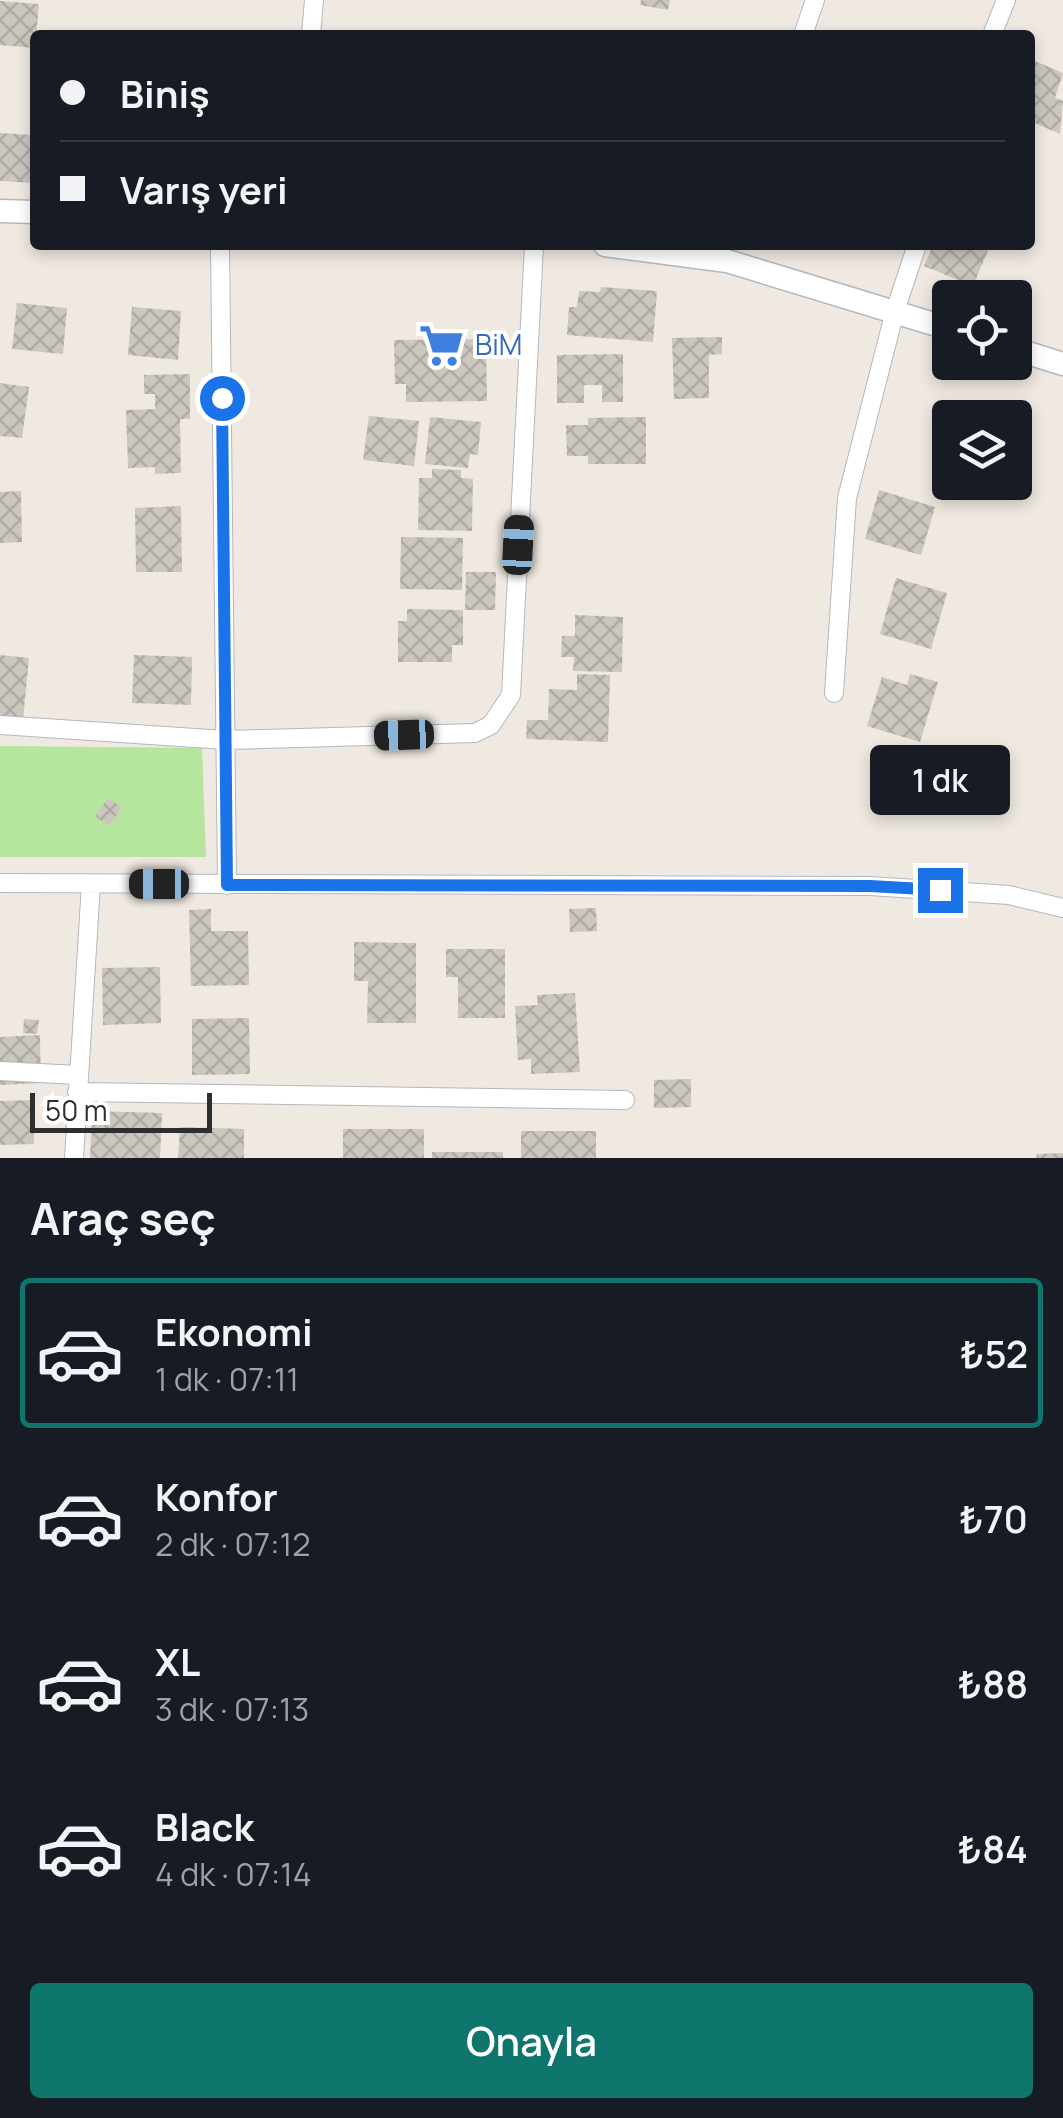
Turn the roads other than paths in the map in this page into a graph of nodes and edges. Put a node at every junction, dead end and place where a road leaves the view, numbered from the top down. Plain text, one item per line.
1 (314, 0) edge
2 (815, 0) edge
3 (1006, 0) edge
4 (312, 30) edge
5 (805, 30) edge
6 (994, 30) edge
7 (0, 210) edge
8 (30, 212) edge
9 (220, 250) edge
10 (534, 250) edge
11 (682, 250) edge
12 (915, 250) edge
13 (729, 253) edge
14 (895, 312) junction
15 (932, 323) edge
16 (1032, 354) edge
17 (1063, 364) edge
18 (834, 693) dead end
19 (0, 724) edge
20 (226, 740) junction
21 (0, 883) edge
22 (91, 884) junction
23 (227, 885) junction
24 (1063, 908) edge
25 (0, 1071) edge
26 (77, 1083) junction
27 (625, 1100) dead end
28 (74, 1158) edge

1 - 4 street
2 - 5 street
3 - 6 street
7 - 8 street
9 - 20 street
10 - 20 street
11 - 13 street
12 - 14 street
13 - 14 street
14 - 15 street
14 - 18 street
16 - 17 street
19 - 20 street
20 - 23 street
21 - 22 street
22 - 23 street
22 - 26 street
23 - 24 street
25 - 26 street
26 - 27 street
26 - 28 street

